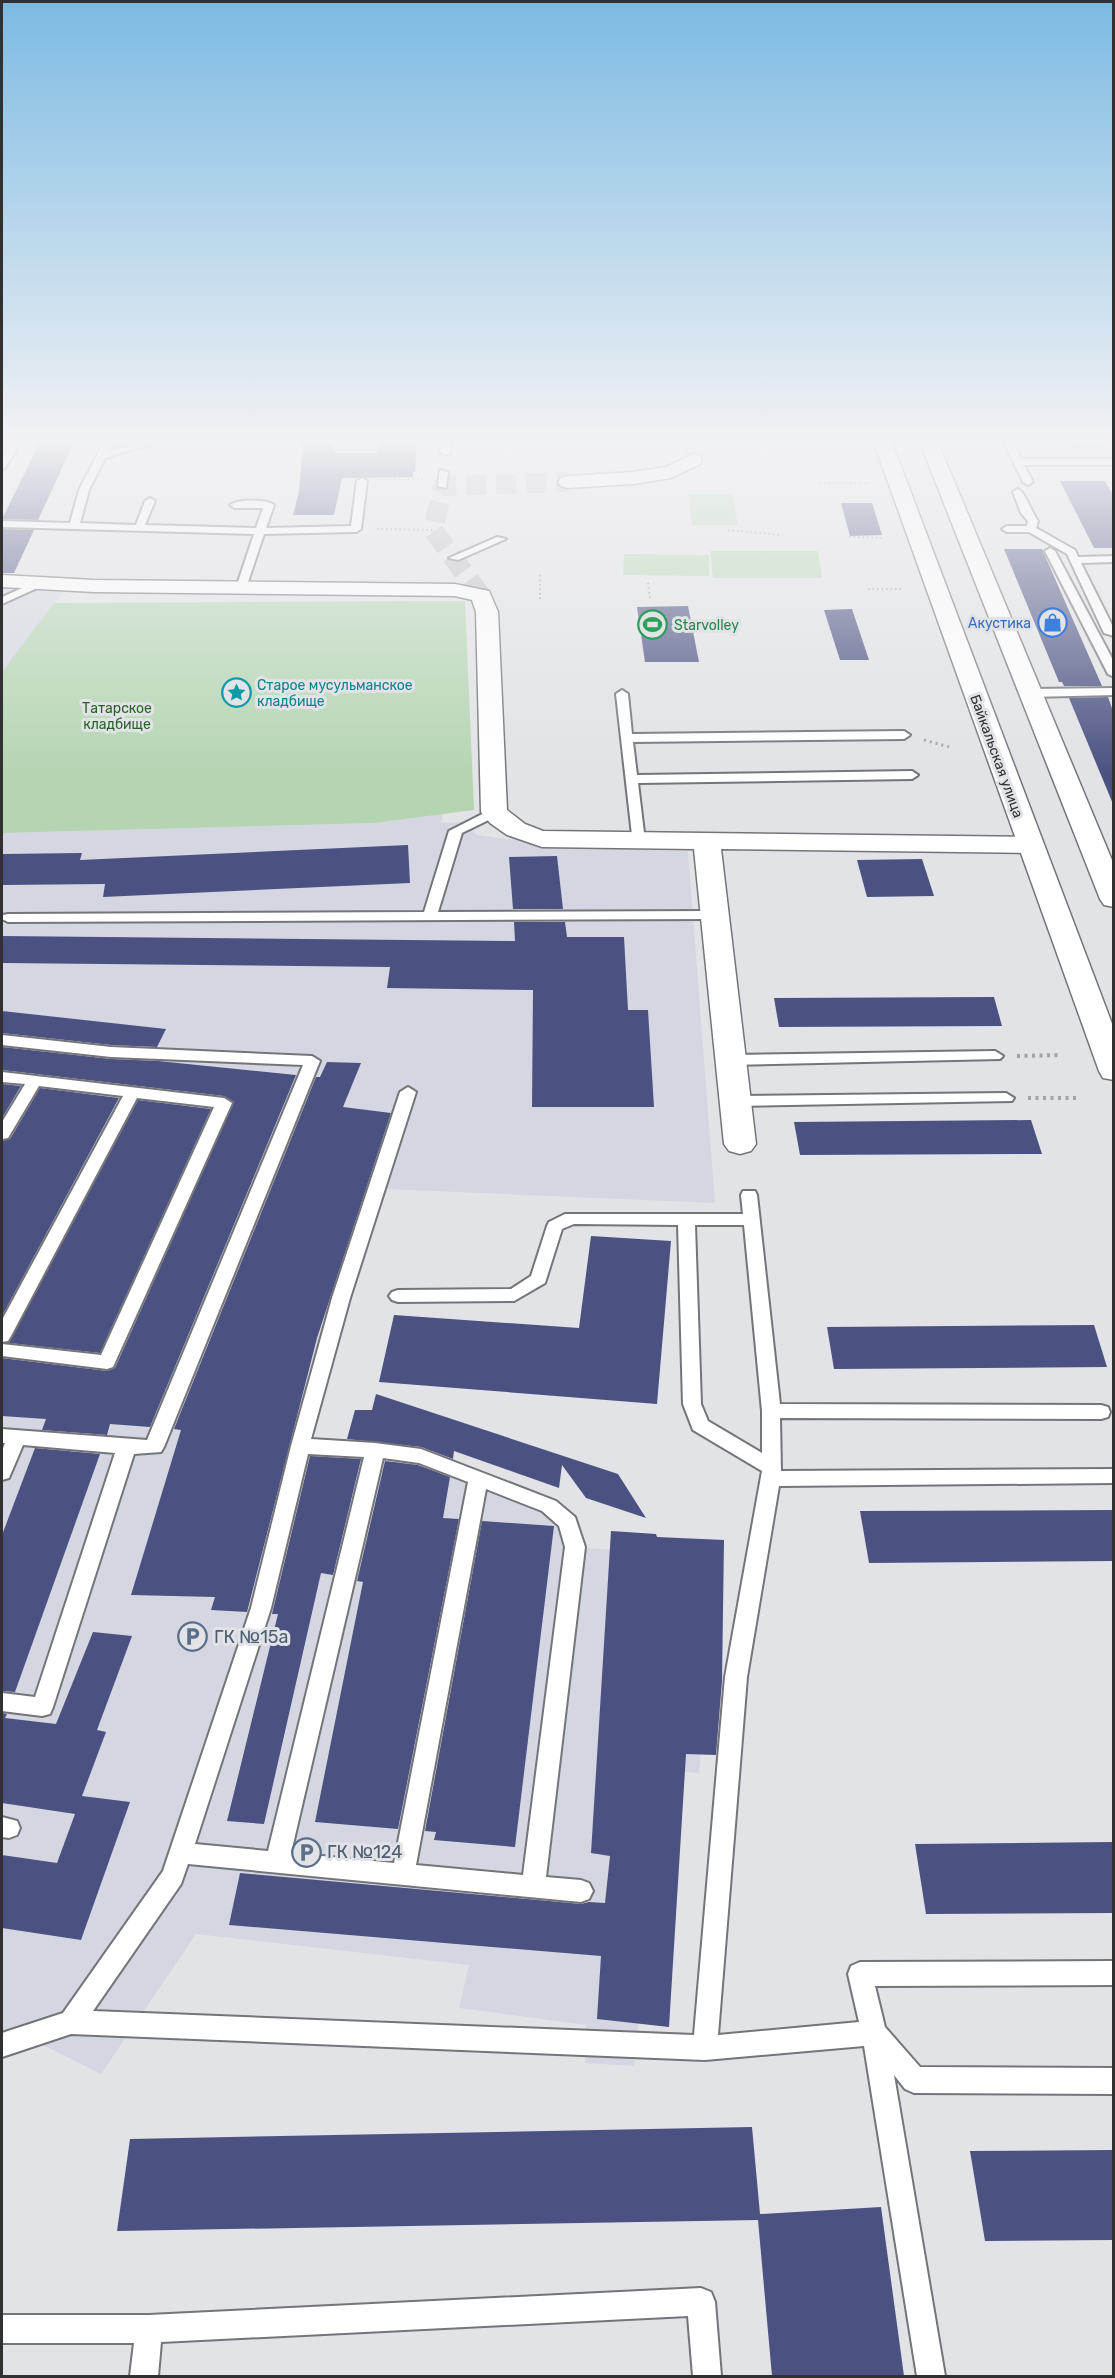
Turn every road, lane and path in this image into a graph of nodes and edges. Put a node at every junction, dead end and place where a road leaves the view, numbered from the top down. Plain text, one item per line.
1 (254, 551) edge
2 (471, 551) edge
3 (922, 551) edge
4 (973, 551) edge
5 (1050, 551) dead end
6 (1069, 551) edge
7 (454, 558) dead end
8 (1113, 559) edge
9 (1075, 560) junction
10 (540, 575) dead end
11 (1065, 579) junction
12 (1084, 579) junction
13 (2, 581) edge
14 (648, 582) dead end
15 (40, 583) junction
16 (241, 588) junction
17 (868, 589) dead end
18 (902, 590) dead end
19 (650, 598) dead end
20 (540, 600) dead end
21 (2, 601) edge
22 (1113, 633) edge
23 (1113, 674) edge
24 (1113, 691) edge
25 (1031, 693) junction
26 (622, 694) dead end
27 (904, 735) joint
28 (627, 738) junction
29 (953, 748) dead end
30 (912, 775) dead end
31 (632, 780) junction
32 (494, 812) junction
33 (638, 841) junction
34 (707, 843) junction
35 (1030, 846) junction
36 (1113, 899) edge
37 (713, 915) junction
38 (430, 916) junction
39 (8, 918) dead end
40 (2, 1040) edge
41 (1062, 1055) dead end
42 (995, 1056) joint
43 (730, 1060) junction
44 (1113, 1071) edge
45 (2, 1077) edge
46 (35, 1080) junction
47 (133, 1091) junction
48 (408, 1092) dead end
49 (1006, 1098) joint
50 (1077, 1098) dead end
51 (735, 1101) junction
52 (2, 1134) edge
53 (740, 1144) dead end
54 (750, 1195) dead end
55 (686, 1219) junction
56 (751, 1220) junction
57 (398, 1296) dead end
58 (2, 1336) edge
59 (2, 1350) edge
60 (771, 1411) junction
61 (1101, 1412) dead end
62 (9, 1437) edge
63 (300, 1446) junction
64 (127, 1447) junction
65 (375, 1450) junction
66 (2, 1473) edge
67 (771, 1474) junction
68 (1113, 1476) edge
69 (478, 1478) junction
70 (2, 1702) edge
71 (179, 1853) junction
72 (277, 1863) junction
73 (403, 1875) junction
74 (533, 1887) junction
75 (581, 1892) dead end
76 (1113, 1973) edge
77 (71, 2022) junction
78 (874, 2033) junction
79 (2, 2045) edge
80 (705, 2048) junction
81 (1113, 2081) edge
82 (2, 2329) edge
83 (149, 2329) junction
84 (144, 2376) edge
85 (707, 2376) edge
86 (931, 2376) edge

1 - 16 lane
2 - 7 lane
3 - 35 main road, Байкальская улица
4 - 25 main road
5 - 11 lane
6 - 9 lane
8 - 9 lane
9 - 12 lane
10 - 20 path
11 - 12 lane
11 - 23 lane
12 - 22 lane
13 - 15 main road
14 - 19 path
15 - 16 main road
15 - 21 lane
16 - 32 main road
17 - 18 path
24 - 25 lane
25 - 36 main road
26 - 28 lane
27 - 28 lane
27 - 29 path
28 - 31 lane
30 - 31 lane
31 - 33 lane
32 - 33 main road
32 - 38 lane
33 - 34 main road
34 - 35 main road
34 - 37 main road
35 - 44 main road, Байкальская улица
37 - 38 lane
37 - 43 main road
38 - 39 lane
40 - 64 lane
41 - 42 path
42 - 43 lane
43 - 51 main road
45 - 46 lane
46 - 47 lane
46 - 52 lane
47 - 58 lane
47 - 59 lane
48 - 63 lane
49 - 50 path
49 - 51 lane
51 - 53 main road
54 - 56 lane
55 - 56 lane
55 - 57 lane
55 - 67 lane
56 - 60 lane
60 - 61 lane
60 - 67 lane
62 - 64 lane
62 - 66 lane
63 - 65 lane
63 - 71 lane
64 - 70 lane
65 - 69 lane
65 - 72 lane
67 - 68 lane
67 - 80 lane
69 - 73 lane
69 - 74 lane
71 - 72 lane
71 - 77 lane
72 - 73 lane
73 - 74 lane
74 - 75 lane
76 - 78 lane
77 - 79 lane
77 - 80 lane
78 - 80 lane
78 - 81 lane
78 - 86 lane
82 - 83 lane
83 - 84 lane
83 - 85 lane

